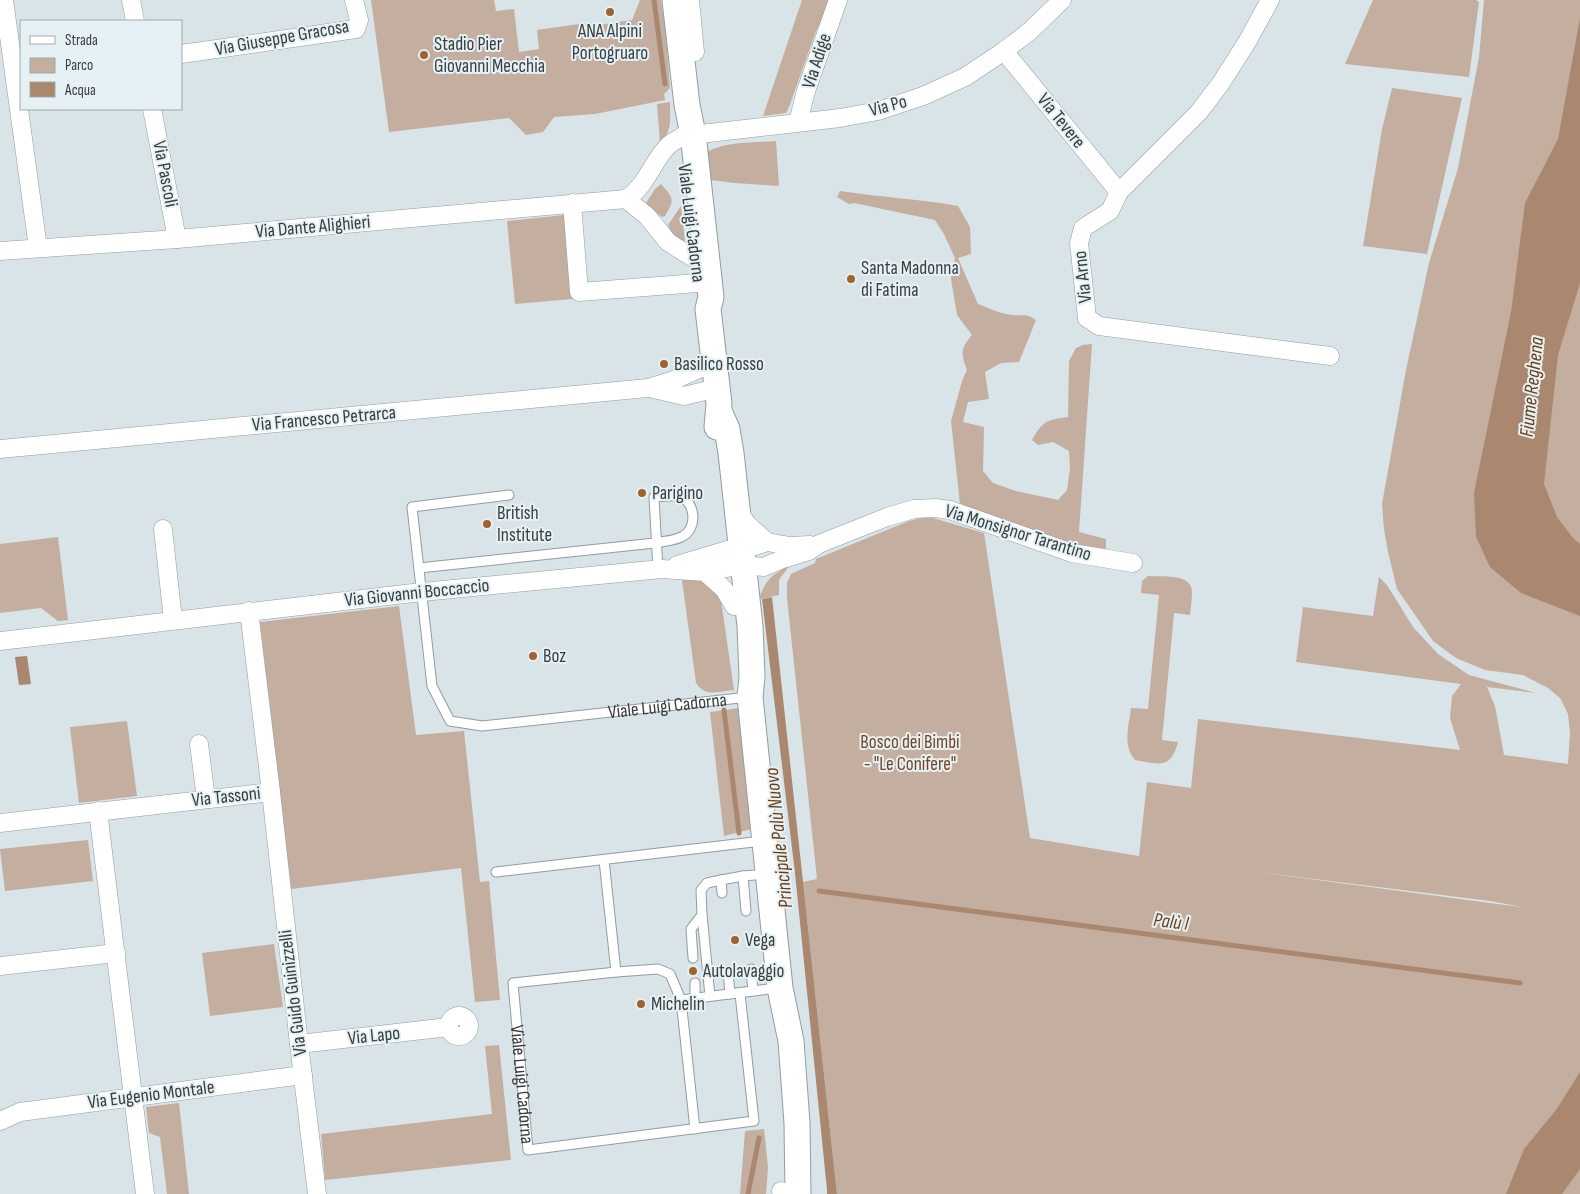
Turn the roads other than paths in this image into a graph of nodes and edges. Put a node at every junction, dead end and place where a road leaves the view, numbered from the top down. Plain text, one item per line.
1 (4, 0) edge
2 (131, 0) edge
3 (354, 0) edge
4 (674, 0) edge
5 (690, 0) edge
6 (838, 0) edge
7 (1062, 0) edge
8 (1270, 0) edge
9 (135, 20) edge
10 (1004, 51) junction
11 (182, 54) edge
12 (680, 55) junction
13 (6, 67) edge
14 (152, 110) edge
15 (798, 122) junction
16 (688, 135) junction
17 (1118, 192) junction
18 (626, 199) junction
19 (572, 204) junction
20 (177, 239) junction
21 (38, 248) junction
22 (0, 251) edge
23 (700, 268) junction
24 (1330, 356) dead end
25 (714, 362) junction
26 (648, 388) junction
27 (718, 401) junction
28 (0, 449) edge
29 (509, 495) dead end
30 (737, 502) junction
31 (163, 529) dead end
32 (767, 542) junction
33 (656, 543) junction
34 (819, 544) junction
35 (739, 559) junction
36 (1133, 563) dead end
37 (419, 568) junction
38 (660, 569) junction
39 (704, 572) junction
40 (422, 592) junction
41 (741, 603) junction
42 (249, 611) junction
43 (173, 620) junction
44 (750, 626) junction
45 (0, 641) edge
46 (750, 696) junction
47 (199, 744) dead end
48 (271, 792) junction
49 (206, 799) junction
50 (98, 811) junction
51 (0, 823) edge
52 (765, 841) junction
53 (604, 860) junction
54 (496, 872) dead end
55 (768, 874) junction
56 (743, 876) junction
57 (721, 880) junction
58 (722, 893) dead end
59 (746, 911) dead end
60 (702, 915) junction
61 (116, 953) junction
62 (693, 958) dead end
63 (0, 966) edge
64 (751, 969) dead end
65 (728, 971) dead end
66 (616, 972) junction
67 (694, 983) dead end
68 (780, 988) junction
69 (753, 992) junction
70 (735, 994) junction
71 (710, 996) junction
72 (695, 998) junction
73 (681, 1000) junction
74 (449, 1028) dead end
75 (299, 1044) junction
76 (303, 1075) junction
77 (133, 1097) junction
78 (0, 1121) edge
79 (695, 1129) junction
80 (790, 1193) edge
81 (145, 1194) edge
82 (317, 1194) edge

1 - 13 street
2 - 9 street
3 - 11 street, Via Giuseppe Gracosa
4 - 12 main road, Viale Luigi Cadorna
5 - 12 street
6 - 15 street, Via Adige
7 - 10 street, Via Po
8 - 17 street, Via Arno
10 - 15 street, Via Po
10 - 17 street, Via Tevere
12 - 16 main road, Viale Luigi Cadorna
13 - 21 street
14 - 20 street, Via Pascoli
15 - 16 street, Via Po
16 - 18 street
16 - 23 main road, Viale Luigi Cadorna
17 - 24 street, Via Arno
18 - 19 street, Via Dante Alighieri
18 - 23 street
19 - 20 street, Via Dante Alighieri
19 - 23 street
20 - 21 street, Via Dante Alighieri
21 - 22 street, Via Dante Alighieri
23 - 25 main road, Viale Luigi Cadorna
25 - 26 street, Via Francesco Petrarca
25 - 27 main road, Viale Luigi Cadorna
26 - 27 street, Via Francesco Petrarca
26 - 28 street, Via Francesco Petrarca
27 - 30 main road, Viale Luigi Cadorna
27 - 35 main road, Viale Luigi Cadorna
29 - 37 lane
30 - 32 street
30 - 35 main road, Viale Luigi Cadorna
31 - 43 street
32 - 34 street, Via Monsignor Tarantino
32 - 35 street, Via Monsignor Tarantino
33 - 33 lane
33 - 37 lane
33 - 38 lane
34 - 35 street, Via Monsignor Tarantino
34 - 36 street, Via Monsignor Tarantino
35 - 38 street, Via Giovanni Boccaccio
35 - 39 street, Via Giovanni Boccaccio
35 - 41 main road, Viale Luigi Cadorna
35 - 41 street
35 - 44 street, Viale Luigi Cadorna
37 - 40 lane
38 - 39 street, Via Giovanni Boccaccio
38 - 40 street, Via Giovanni Boccaccio
39 - 41 street
40 - 42 street, Via Giovanni Boccaccio
40 - 46 lane, Viale Luigi Cadorna
41 - 44 main road, Viale Luigi Cadorna
41 - 46 main road, Viale Luigi Cadorna
42 - 43 street, Via Giovanni Boccaccio
42 - 48 street, Via Tassoni
43 - 45 street, Via Giovanni Boccaccio
44 - 46 main road, Viale Luigi Cadorna
46 - 52 main road, Viale Luigi Cadorna
47 - 49 street
48 - 49 street, Via Tassoni
48 - 75 street, Via Guido Guinizzelli
49 - 50 street, Via Tassoni
50 - 51 street, Via Tassoni
50 - 61 street
52 - 53 lane
52 - 55 main road, Viale Luigi Cadorna
53 - 54 lane
53 - 66 lane
55 - 56 lane
55 - 68 main road, Viale Luigi Cadorna
56 - 57 lane
56 - 59 lane
57 - 58 lane
57 - 60 lane
60 - 62 lane
60 - 71 lane
61 - 63 street
61 - 77 street
64 - 69 lane
65 - 70 lane
66 - 73 lane, Viale Luigi Cadorna
66 - 79 lane, Viale Luigi Cadorna
67 - 72 lane
68 - 69 lane
68 - 80 main road, Viale Luigi Cadorna
69 - 70 lane
70 - 71 lane
70 - 79 lane, Viale Luigi Cadorna
71 - 72 lane
72 - 73 lane
73 - 79 lane, Viale Luigi Cadorna
74 - 75 street, Via Lapo
75 - 76 street, Via Guido Guinizzelli
76 - 77 street, Via Eugenio Montale
76 - 82 street, Via Guido Guinizzelli
77 - 78 street, Via Eugenio Montale
77 - 81 street

